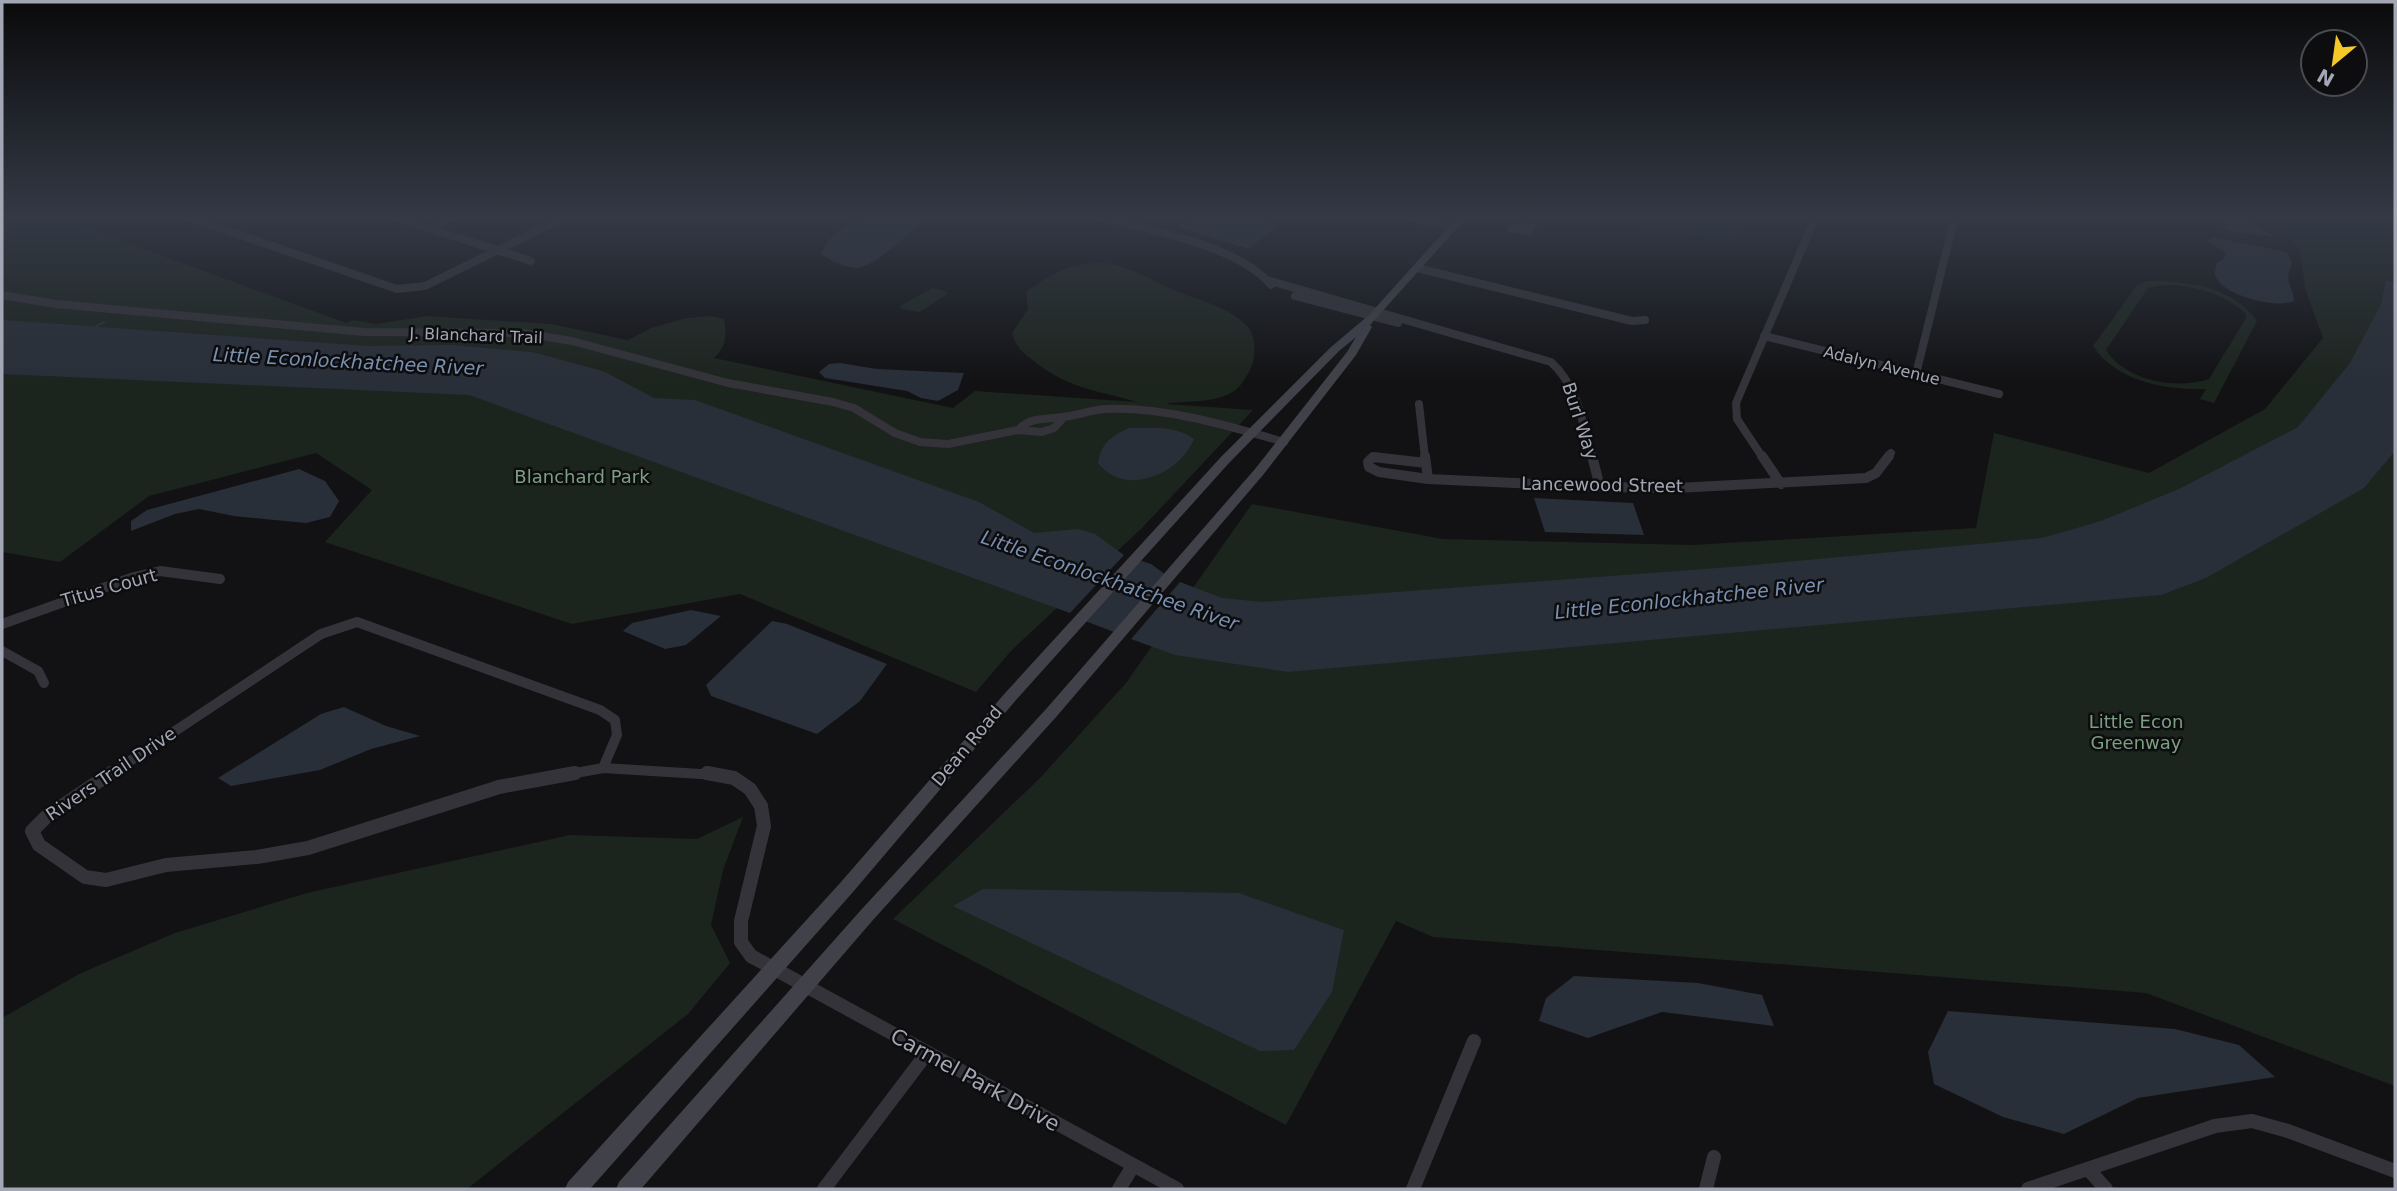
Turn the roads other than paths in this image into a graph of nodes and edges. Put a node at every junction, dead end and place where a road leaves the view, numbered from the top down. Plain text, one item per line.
1 (346, 272) edge
2 (454, 272) edge
3 (1254, 272) edge
4 (1414, 272) edge
5 (1432, 272) edge
6 (1792, 272) edge
7 (1941, 272) edge
8 (2, 295) edge
9 (1376, 314) junction
10 (1645, 320) dead end
11 (1764, 336) junction
12 (1916, 374) junction
13 (1999, 394) dead end
14 (1419, 404) dead end
15 (1063, 418) junction
16 (1018, 430) junction
17 (1251, 432) junction
18 (1284, 442) junction
19 (1891, 453) dead end
20 (1426, 463) junction
21 (1428, 480) junction
22 (1781, 484) junction
23 (1600, 487) junction
24 (220, 579) dead end
25 (2, 624) edge
26 (2, 650) edge
27 (44, 683) dead end
28 (603, 768) junction
29 (774, 970) junction
30 (804, 986) junction
31 (1474, 1041) dead end
32 (927, 1053) junction
33 (1714, 1157) dead end
34 (1133, 1166) junction
35 (2088, 1169) junction
36 (2395, 1171) edge
37 (576, 1189) edge
38 (627, 1189) edge
39 (824, 1189) edge
40 (1119, 1189) edge
41 (1177, 1189) edge
42 (1413, 1189) edge
43 (1706, 1189) edge
44 (2028, 1189) edge
45 (2106, 1189) edge

1 - 2 street
3 - 9 street, Burl Way
4 - 9 main road, Dean Road
5 - 10 street
6 - 11 street
7 - 12 street
8 - 16 street, J. Blanchard Trail
9 - 17 main road, Dean Road
9 - 18 main road, Dean Road
9 - 23 street, Burl Way
11 - 12 street, Adalyn Avenue
11 - 22 street
12 - 13 street, Adalyn Avenue
14 - 20 street
15 - 16 street, J. Blanchard Trail
15 - 16 street, J. Blanchard Trail
15 - 17 street, J. Blanchard Trail
17 - 18 street, J. Blanchard Trail
17 - 29 main road, Dean Road
18 - 30 main road, Dean Road
19 - 22 street, Lancewood Street
20 - 21 street
20 - 21 street, Lancewood Street
21 - 23 street, Lancewood Street
22 - 23 street, Lancewood Street
24 - 25 street, Titus Court
26 - 27 street
28 - 28 street, Rivers Trail Drive
28 - 29 street, Rivers Trail Drive
29 - 30 street, Carmel Park Drive
29 - 37 main road, Dean Road
30 - 32 street, Carmel Park Drive
30 - 38 main road, Dean Road
31 - 42 street
32 - 34 street, Carmel Park Drive
32 - 39 street
33 - 43 street
34 - 40 street
34 - 41 street, Carmel Park Drive
35 - 36 street
35 - 44 street
35 - 45 street

